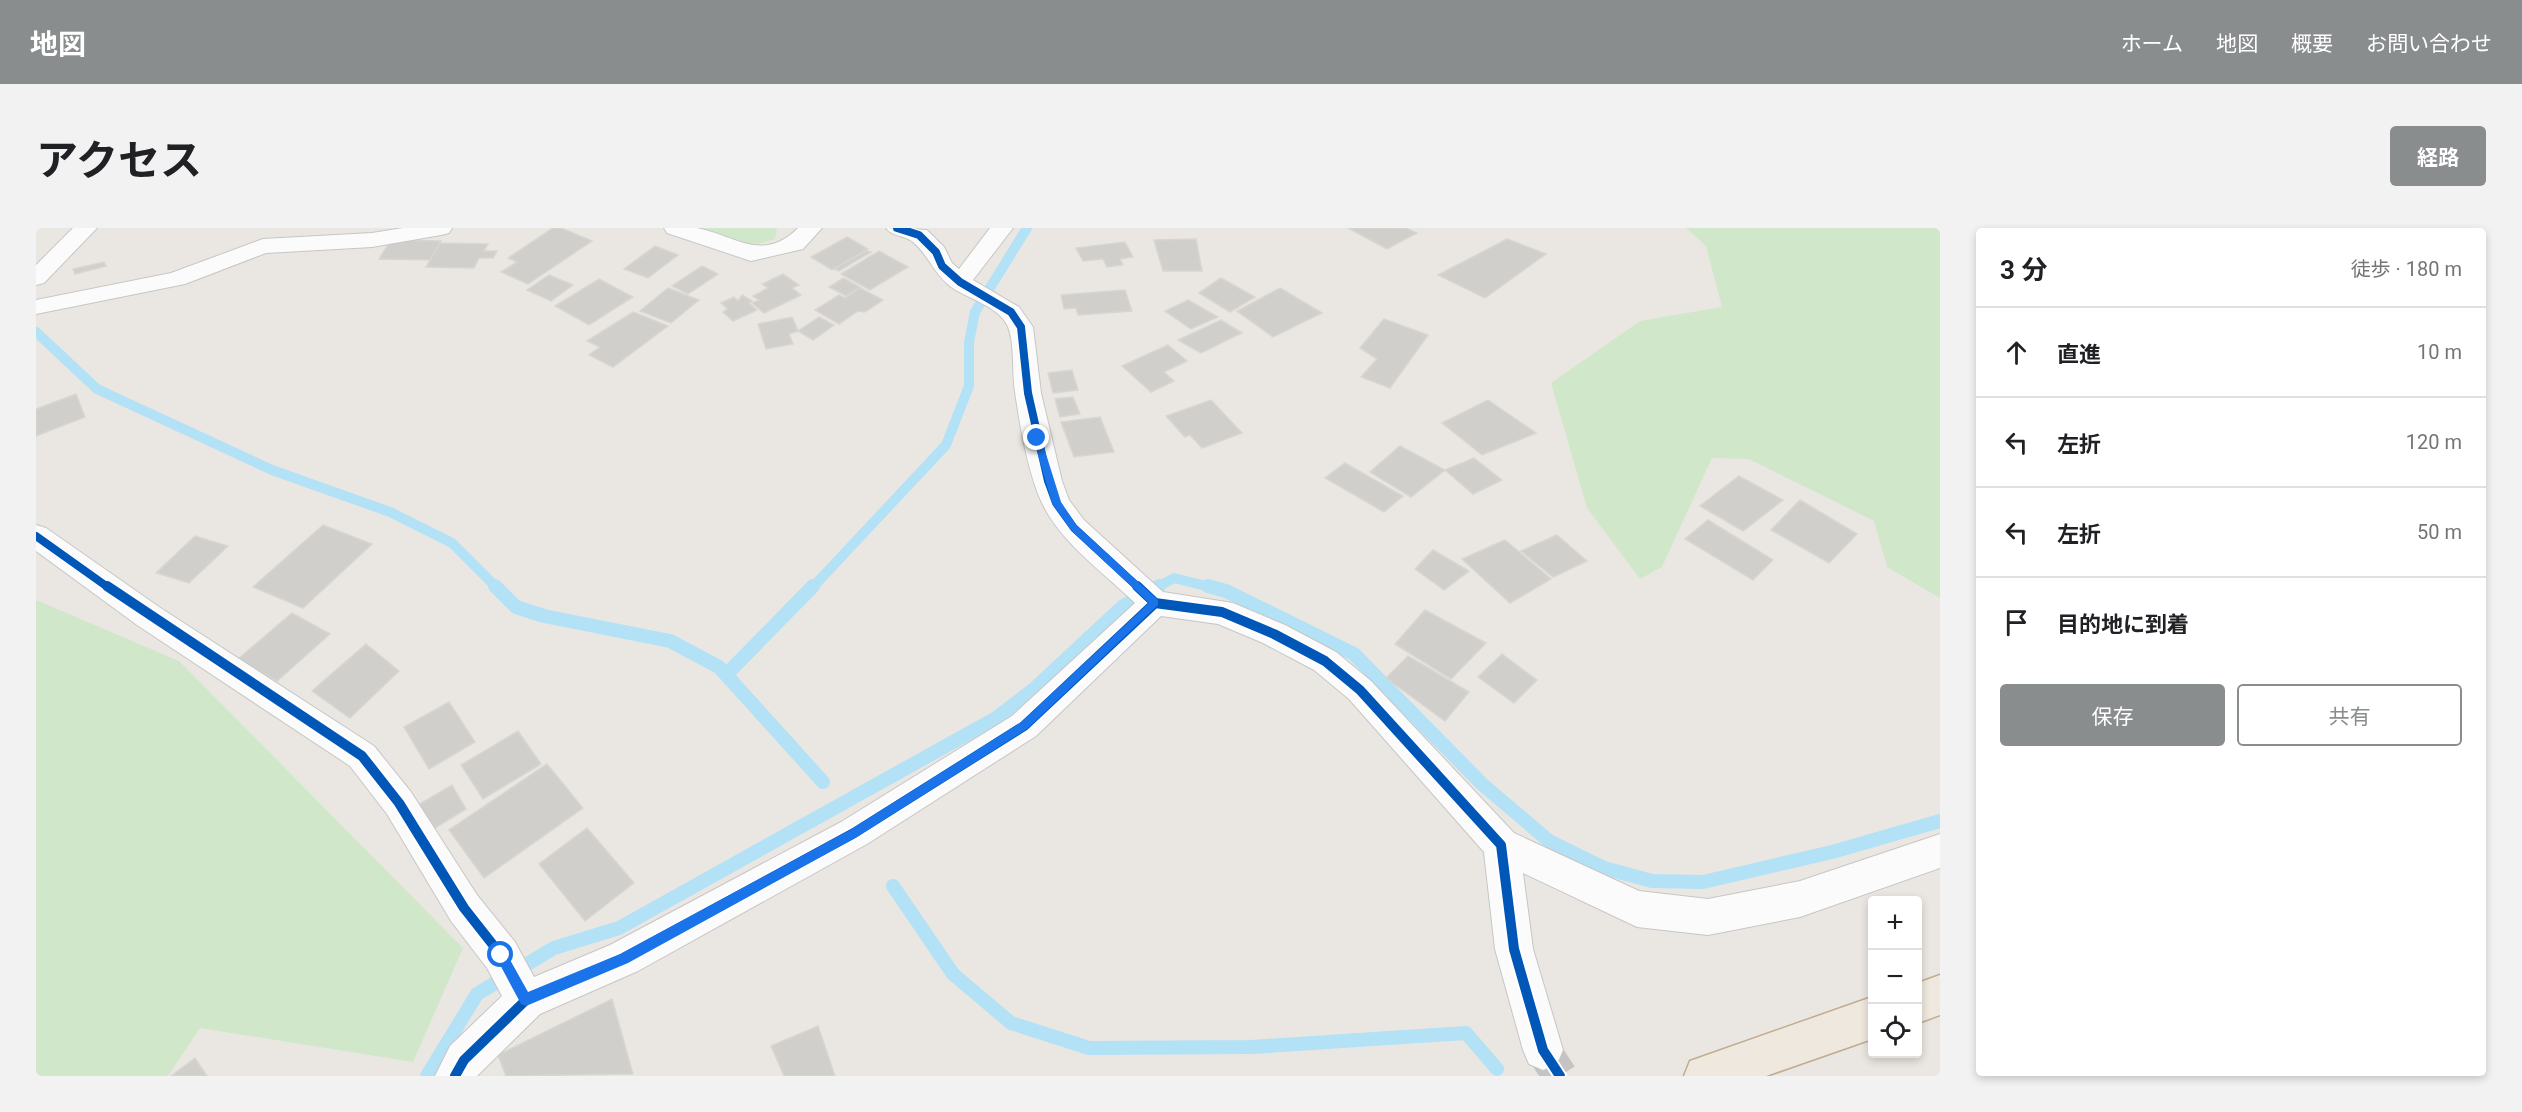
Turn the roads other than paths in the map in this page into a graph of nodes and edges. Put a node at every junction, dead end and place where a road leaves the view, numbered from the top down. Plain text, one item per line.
1 (86, 228) edge
2 (441, 228) edge
3 (675, 228) edge
4 (811, 228) edge
5 (897, 228) edge
6 (1002, 228) edge
7 (36, 278) edge
8 (976, 291) junction
9 (36, 307) edge
10 (36, 536) edge
11 (1155, 603) junction
12 (1501, 845) junction
13 (1940, 851) edge
14 (515, 980) junction
15 (1940, 995) edge
16 (1922, 1000) edge
17 (1868, 1019) edge
18 (1543, 1050) tunnel mouth
19 (455, 1076) edge
20 (1705, 1076) edge

1 - 7 street
2 - 9 street
3 - 4 street
5 - 8 street
6 - 8 street
8 - 11 street
10 - 14 street
11 - 12 street
11 - 14 street
12 - 13 street
12 - 18 street
14 - 19 street
15 - 16 highway
17 - 20 highway

